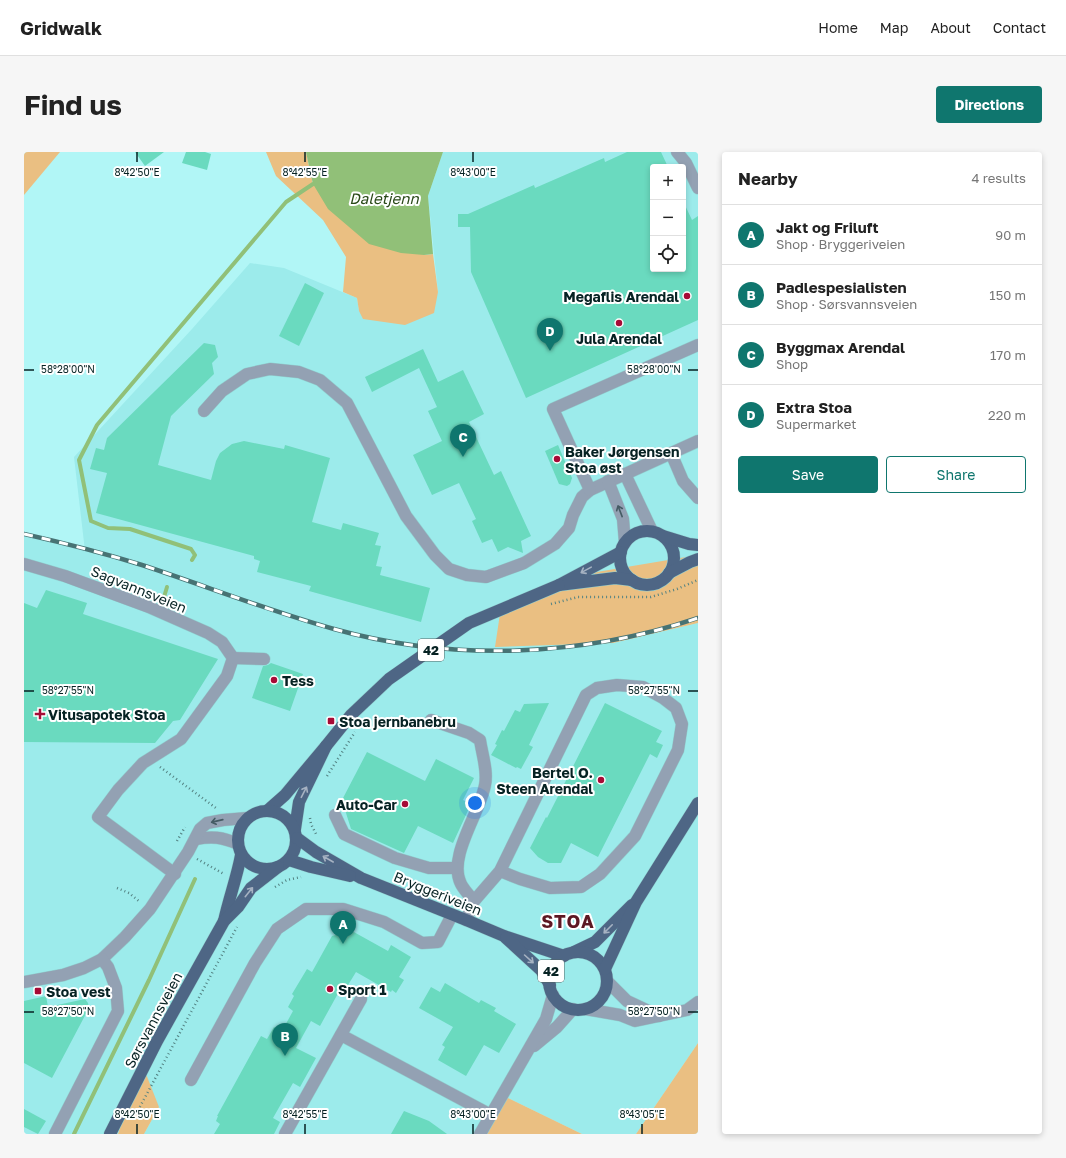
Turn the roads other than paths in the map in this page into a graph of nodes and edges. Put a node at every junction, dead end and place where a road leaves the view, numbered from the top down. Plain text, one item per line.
1 (677, 152) edge
2 (698, 188) edge
3 (698, 345) edge
4 (204, 411) dead end
5 (698, 441) edge
6 (671, 453) junction
7 (625, 474) junction
8 (608, 481) junction
9 (590, 490) junction
10 (698, 498) edge
11 (657, 533) junction
12 (698, 545) edge
13 (623, 548) junction
14 (698, 559) edge
15 (24, 564) edge
16 (669, 573) junction
17 (632, 580) junction
18 (559, 585) junction
19 (233, 658) junction
20 (264, 659) dead end
21 (432, 720) dead end
22 (326, 746) junction
23 (698, 803) edge
24 (268, 810) junction
25 (335, 815) dead end
26 (247, 818) junction
27 (296, 834) junction
28 (196, 839) junction
29 (240, 849) junction
30 (289, 860) junction
31 (278, 867) junction
32 (457, 868) junction
33 (500, 871) junction
34 (175, 874) junction
35 (361, 878) junction
36 (474, 901) junction
37 (636, 902) junction
38 (452, 915) junction
39 (224, 920) junction
40 (466, 920) junction
41 (504, 936) junction
42 (569, 954) junction
43 (102, 959) junction
44 (606, 975) junction
45 (24, 982) edge
46 (552, 990) junction
47 (361, 999) dead end
48 (698, 1002) edge
49 (572, 1009) junction
50 (585, 1009) junction
51 (658, 1016) junction
52 (341, 1035) junction
53 (528, 1050) junction
54 (191, 1080) dead end
55 (491, 1115) junction
56 (55, 1134) edge
57 (110, 1134) edge
58 (285, 1134) edge
59 (480, 1134) edge

1 - 2 street
3 - 9 street
4 - 9 street
5 - 6 street
6 - 7 street
6 - 10 street
7 - 8 street
7 - 11 street
8 - 9 street
13 -> 8 street
11 - 12 main road, 42
11 - 13 main road, 42
11 - 16 main road
13 - 17 main road
13 -> 18 main road, 42
14 - 16 main road, 42
15 - 19 street, Sagvannsveien
16 - 17 main road, 42
17 - 18 main road, 42
18 - 22 main road, 42
19 - 20 street
19 - 34 street
21 - 32 street
22 - 24 main road, 42
27 -> 22 main road, 42
23 - 37 main road, 42
24 - 26 main road, 42
24 - 27 main road, 42
25 - 32 street
26 -> 28 street
26 - 29 main road
27 - 30 main road, 42
35 -> 27 main road, Bryggeriveien / 42
28 - 29 street
28 - 34 street
29 - 31 main road
29 - 39 main road, Sørsvannsveien
30 - 31 main road
30 - 35 main road, Bryggeriveien / 42
39 -> 31 main road, Sørsvannsveien
32 - 36 street
33 - 33 street
33 - 36 street
34 - 43 street
35 - 38 main road, Bryggeriveien / 42
36 - 40 street
37 -> 42 main road, 42
37 - 44 main road, 42
38 - 40 main road, Bryggeriveien / 42
38 - 54 street
39 - 57 main road, Sørsvannsveien
40 - 41 main road, Bryggeriveien / 42
41 - 42 main road, Bryggeriveien / 42
41 -> 46 main road, Bryggeriveien / 42
42 - 44 main road, 42
42 - 46 main road, 42
43 - 45 street
43 - 56 street
44 - 50 main road, 42
44 - 51 street
46 - 49 main road, 42
46 - 53 street
47 - 52 street
48 - 51 street
49 - 50 main road
49 - 53 street
50 - 51 street
52 - 55 street
52 - 58 street
53 - 55 street
55 - 59 street

